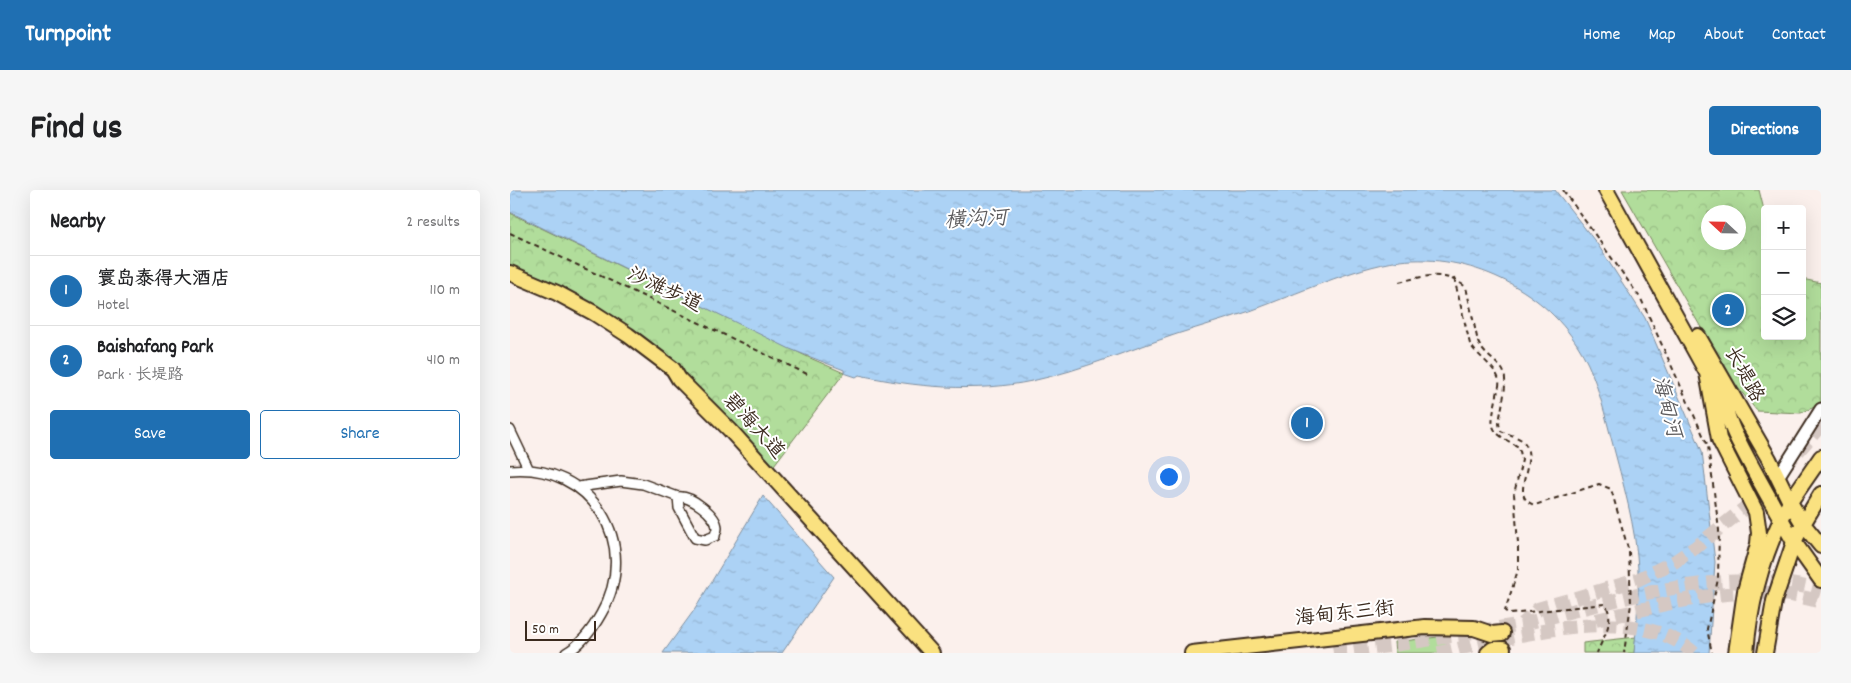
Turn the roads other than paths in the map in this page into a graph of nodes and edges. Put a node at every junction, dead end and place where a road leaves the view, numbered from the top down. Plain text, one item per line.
1 (1606, 190) edge
2 (1613, 190) edge
3 (510, 273) edge
4 (510, 278) edge
5 (1707, 373) junction
6 (1821, 409) edge
7 (510, 430) edge
8 (1821, 456) edge
9 (528, 468) junction
10 (510, 470) edge
11 (1778, 478) junction
12 (578, 487) junction
13 (1821, 494) edge
14 (678, 497) junction
15 (1790, 502) junction
16 (1781, 519) junction
17 (1803, 524) junction
18 (1794, 542) junction
19 (1821, 546) edge
20 (1821, 580) edge
21 (1502, 633) dead end
22 (1503, 649) dead end
23 (566, 653) edge
24 (922, 653) edge
25 (932, 653) edge
26 (1192, 653) edge
27 (1488, 653) edge
28 (1736, 653) edge
29 (1746, 653) edge
30 (1765, 653) edge

1 - 5 main road, 长堤路
2 - 11 main road, 长堤路
3 - 25 main road, 碧海大道
4 - 24 main road, 碧海大道
5 - 16 main road, 长堤路
5 - 28 main road
6 - 11 street
7 - 9 street
8 - 15 main road
9 - 10 street
9 - 12 street
11 - 15 main road, 长堤路
12 - 14 street
12 - 23 street
13 - 17 main road
14 - 14 street
15 - 16 main road
15 - 17 main road, 长堤路
16 - 18 main road, 长堤路
16 - 29 main road
17 - 18 main road
17 - 19 main road, 长堤路
18 - 20 main road, 长堤路
18 - 30 main road
21 - 26 main road, 海甸东三街
22 - 27 main road

